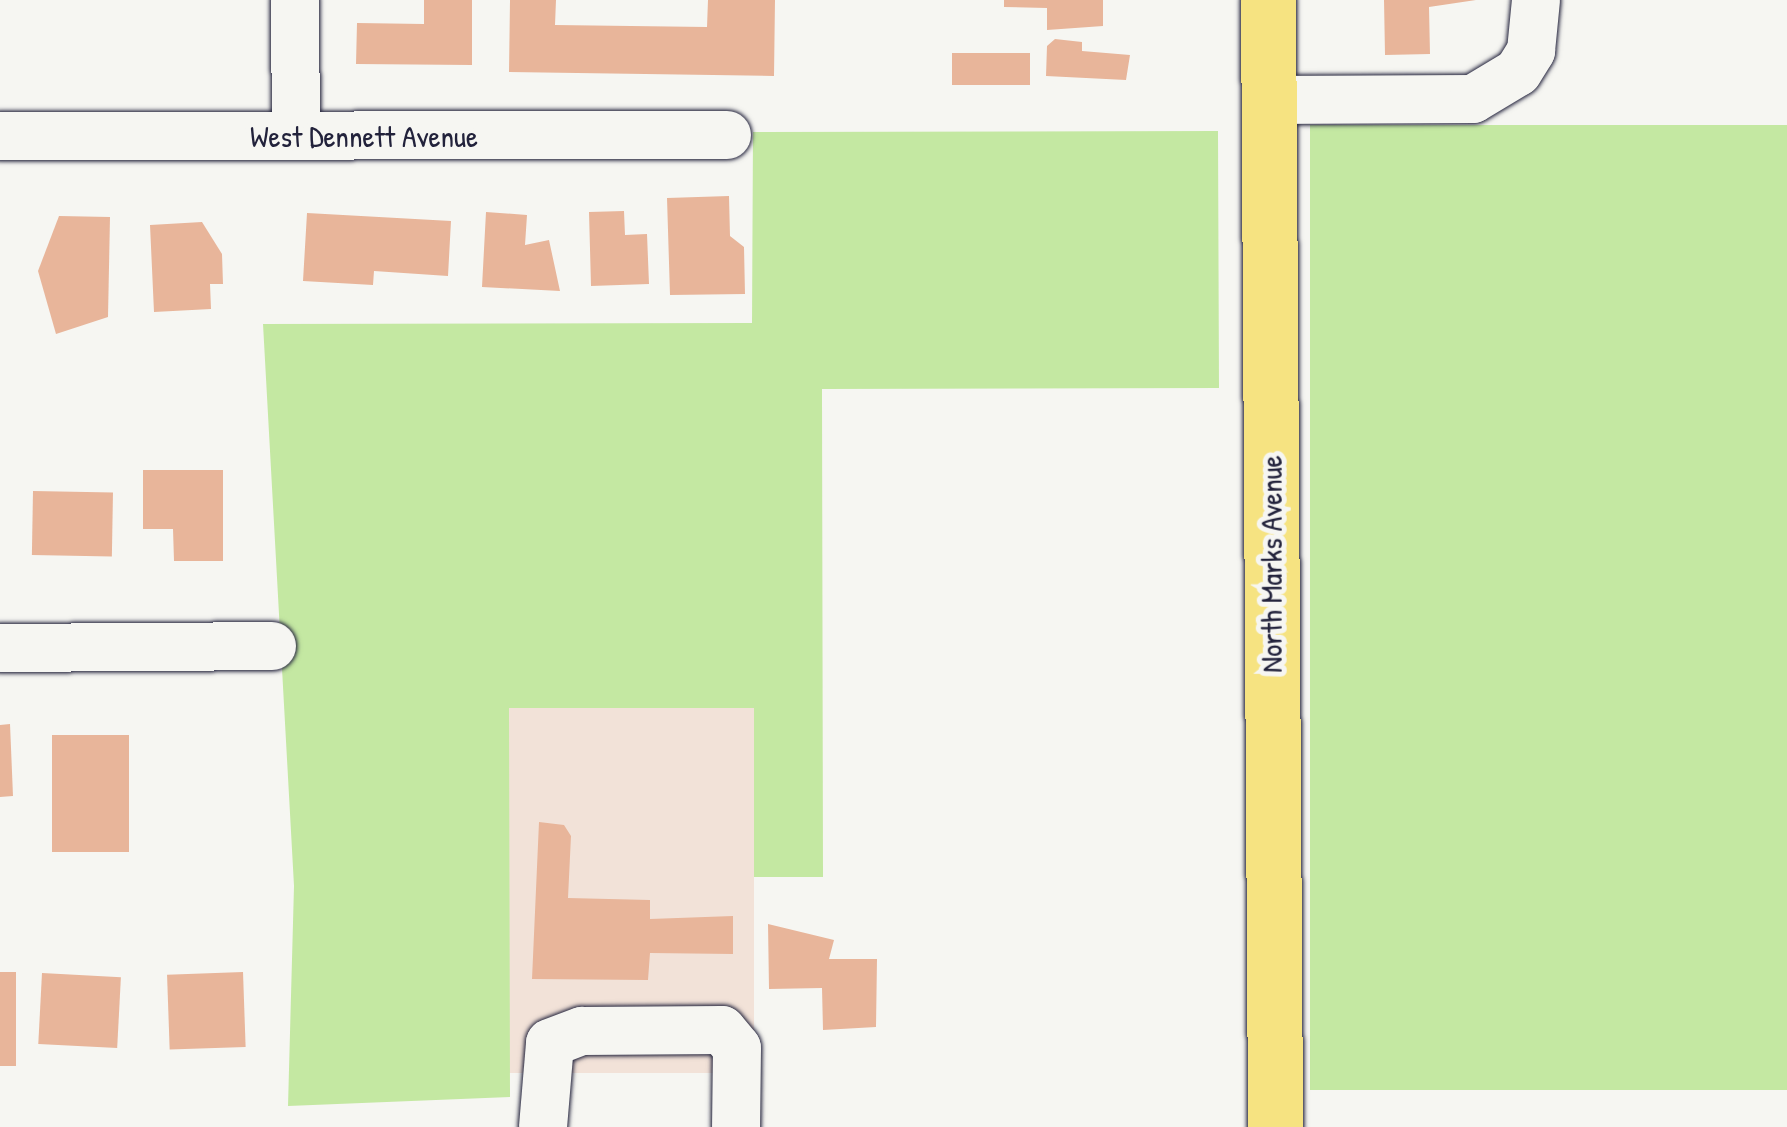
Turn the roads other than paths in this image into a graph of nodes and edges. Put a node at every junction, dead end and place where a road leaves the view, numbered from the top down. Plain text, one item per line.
1 (294, 0) edge
2 (1268, 0) edge
3 (1536, 0) edge
4 (1268, 100) junction
5 (0, 136) edge
6 (296, 136) junction
7 (727, 136) dead end
8 (272, 646) dead end
9 (0, 648) edge
10 (543, 1127) edge
11 (736, 1127) edge
12 (1275, 1127) edge

1 - 6 street
2 - 4 main road, North Marks Avenue
3 - 4 street
4 - 12 main road, North Marks Avenue
5 - 6 street, West Dennett Avenue
6 - 7 street, West Dennett Avenue
8 - 9 street
10 - 11 street

